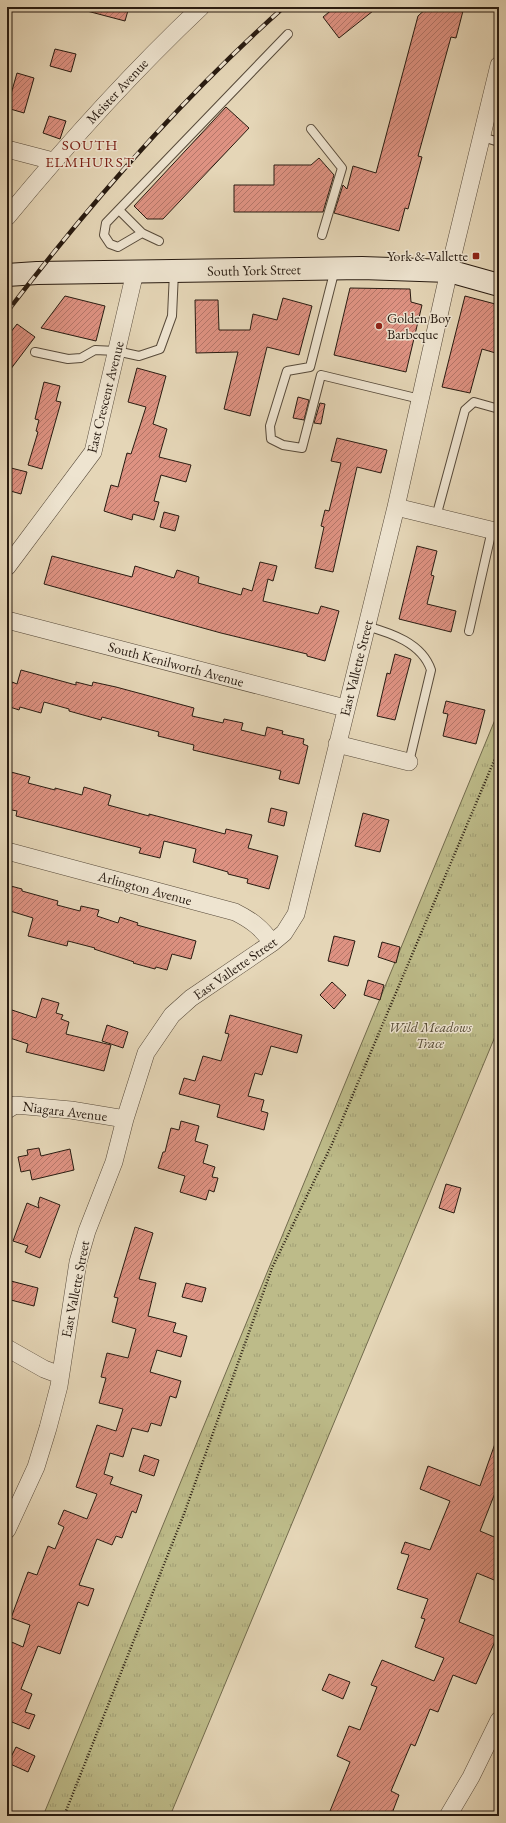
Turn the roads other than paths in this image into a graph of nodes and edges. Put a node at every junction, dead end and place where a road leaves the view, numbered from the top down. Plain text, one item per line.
1 (201, 7) edge
2 (288, 34) dead end
3 (499, 65) edge
4 (311, 129) dead end
5 (482, 137) junction
6 (499, 142) edge
7 (7, 149) edge
8 (53, 161) junction
9 (119, 210) junction
10 (7, 217) edge
11 (142, 233) junction
12 (322, 235) dead end
13 (159, 241) dead end
14 (335, 268) junction
15 (449, 271) junction
16 (135, 272) junction
17 (174, 272) junction
18 (7, 275) edge
19 (499, 284) edge
20 (116, 351) junction
21 (35, 352) dead end
22 (310, 368) junction
23 (321, 376) junction
24 (420, 399) junction
25 (499, 409) edge
26 (396, 507) junction
27 (436, 517) junction
28 (496, 531) edge
29 (7, 567) edge
30 (7, 620) edge
31 (366, 626) junction
32 (469, 631) dead end
33 (345, 708) junction
34 (337, 744) junction
35 (409, 762) joint
36 (7, 851) edge
37 (272, 943) junction
38 (10, 1105) edge
39 (125, 1119) junction
40 (7, 1348) edge
41 (60, 1374) junction
42 (7, 1530) edge
43 (499, 1720) edge
44 (448, 1816) edge

1 - 8 street, Meister Avenue
2 - 9 lane
3 - 5 street, East Vallette Street
4 - 12 lane
5 - 6 lane
5 - 15 street, East Vallette Street
7 - 8 street
8 - 10 street, Meister Avenue
9 - 11 lane
9 - 11 lane
11 - 13 lane
14 - 15 main road, South York Street
14 - 17 main road, South York Street
14 - 22 lane
15 - 19 main road, South York Street
15 - 24 street, East Vallette Street
16 - 17 main road, South York Street
16 - 18 main road, South York Street
16 - 20 street, East Crescent Avenue
17 - 20 lane
20 - 21 lane
20 - 29 street, East Crescent Avenue
22 - 23 lane
22 - 23 lane
23 - 24 lane
24 - 26 street, East Vallette Street
25 - 27 lane
26 - 27 street
26 - 31 street, East Vallette Street
27 - 28 street
28 - 32 lane
30 - 33 street, South Kenilworth Avenue
31 - 33 street, East Vallette Street
31 - 35 lane
33 - 34 street, East Vallette Street
34 - 35 street
34 - 37 street, East Vallette Street
36 - 37 street, Arlington Avenue
37 - 39 street, East Vallette Street
38 - 39 street, Niagara Avenue
39 - 41 street, East Vallette Street
40 - 41 street
41 - 42 street, East Vallette Street
43 - 44 street

